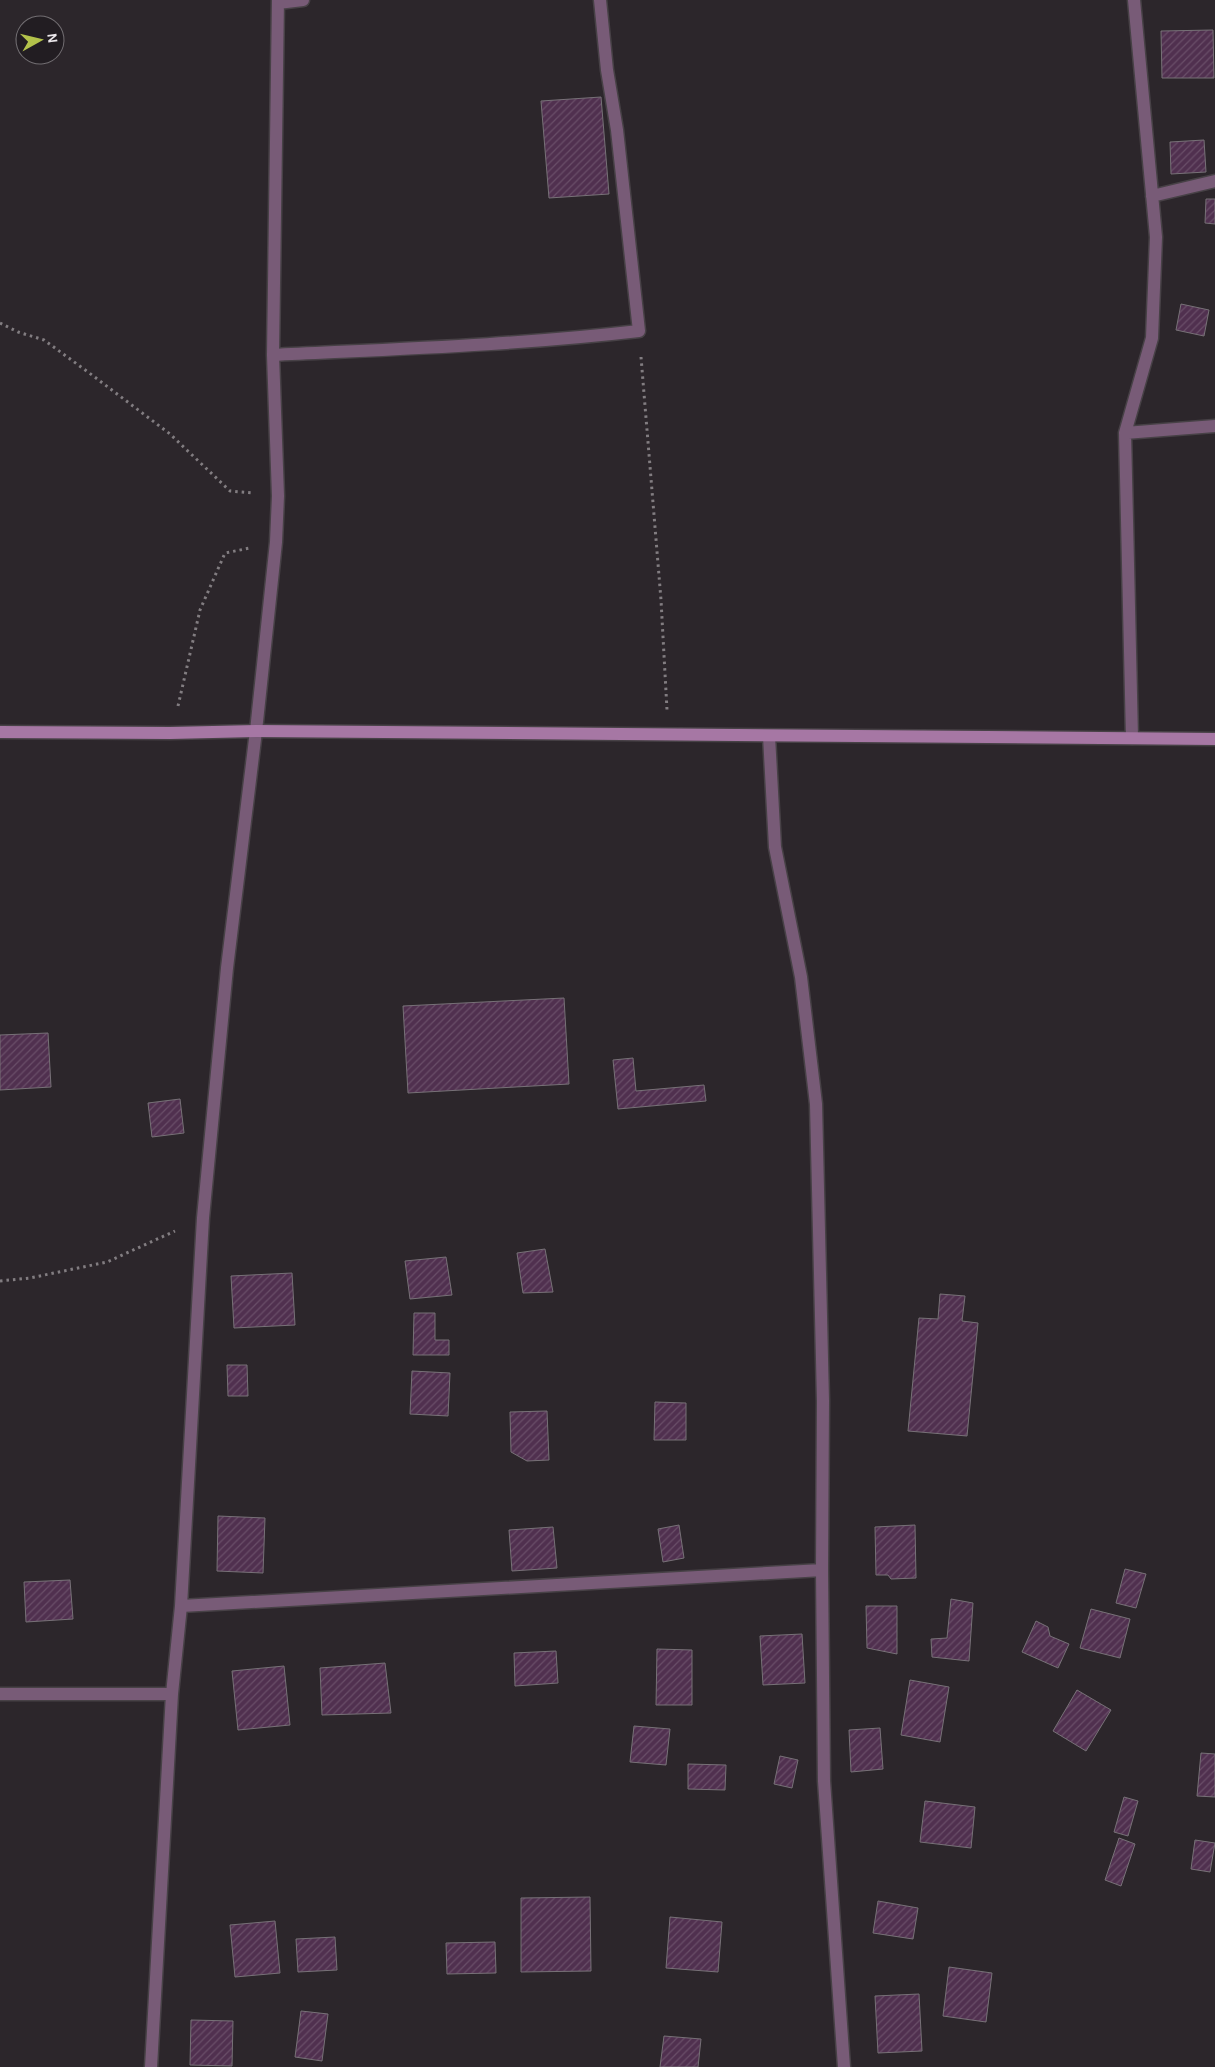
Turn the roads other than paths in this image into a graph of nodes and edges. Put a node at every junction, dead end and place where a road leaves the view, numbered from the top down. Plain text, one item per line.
1 (303, 0) edge
2 (600, 0) edge
3 (1134, 0) edge
4 (278, 2) edge
5 (1215, 181) edge
6 (1152, 196) junction
7 (273, 355) junction
8 (1215, 426) edge
9 (1125, 433) junction
10 (256, 731) junction
11 (0, 732) edge
12 (768, 736) junction
13 (1132, 738) junction
14 (1215, 739) edge
15 (822, 1570) junction
16 (181, 1606) junction
17 (0, 1694) edge
18 (172, 1694) junction
19 (151, 2067) edge
20 (844, 2067) edge

1 - 4 street
2 - 7 street
3 - 6 street
4 - 7 street
5 - 6 street
6 - 9 street
7 - 10 street
8 - 9 street
9 - 13 street
10 - 11 main road
10 - 12 main road
10 - 16 street
12 - 13 main road
12 - 15 street
13 - 14 main road
15 - 16 street
15 - 20 street
16 - 18 street
17 - 18 street
18 - 19 street

